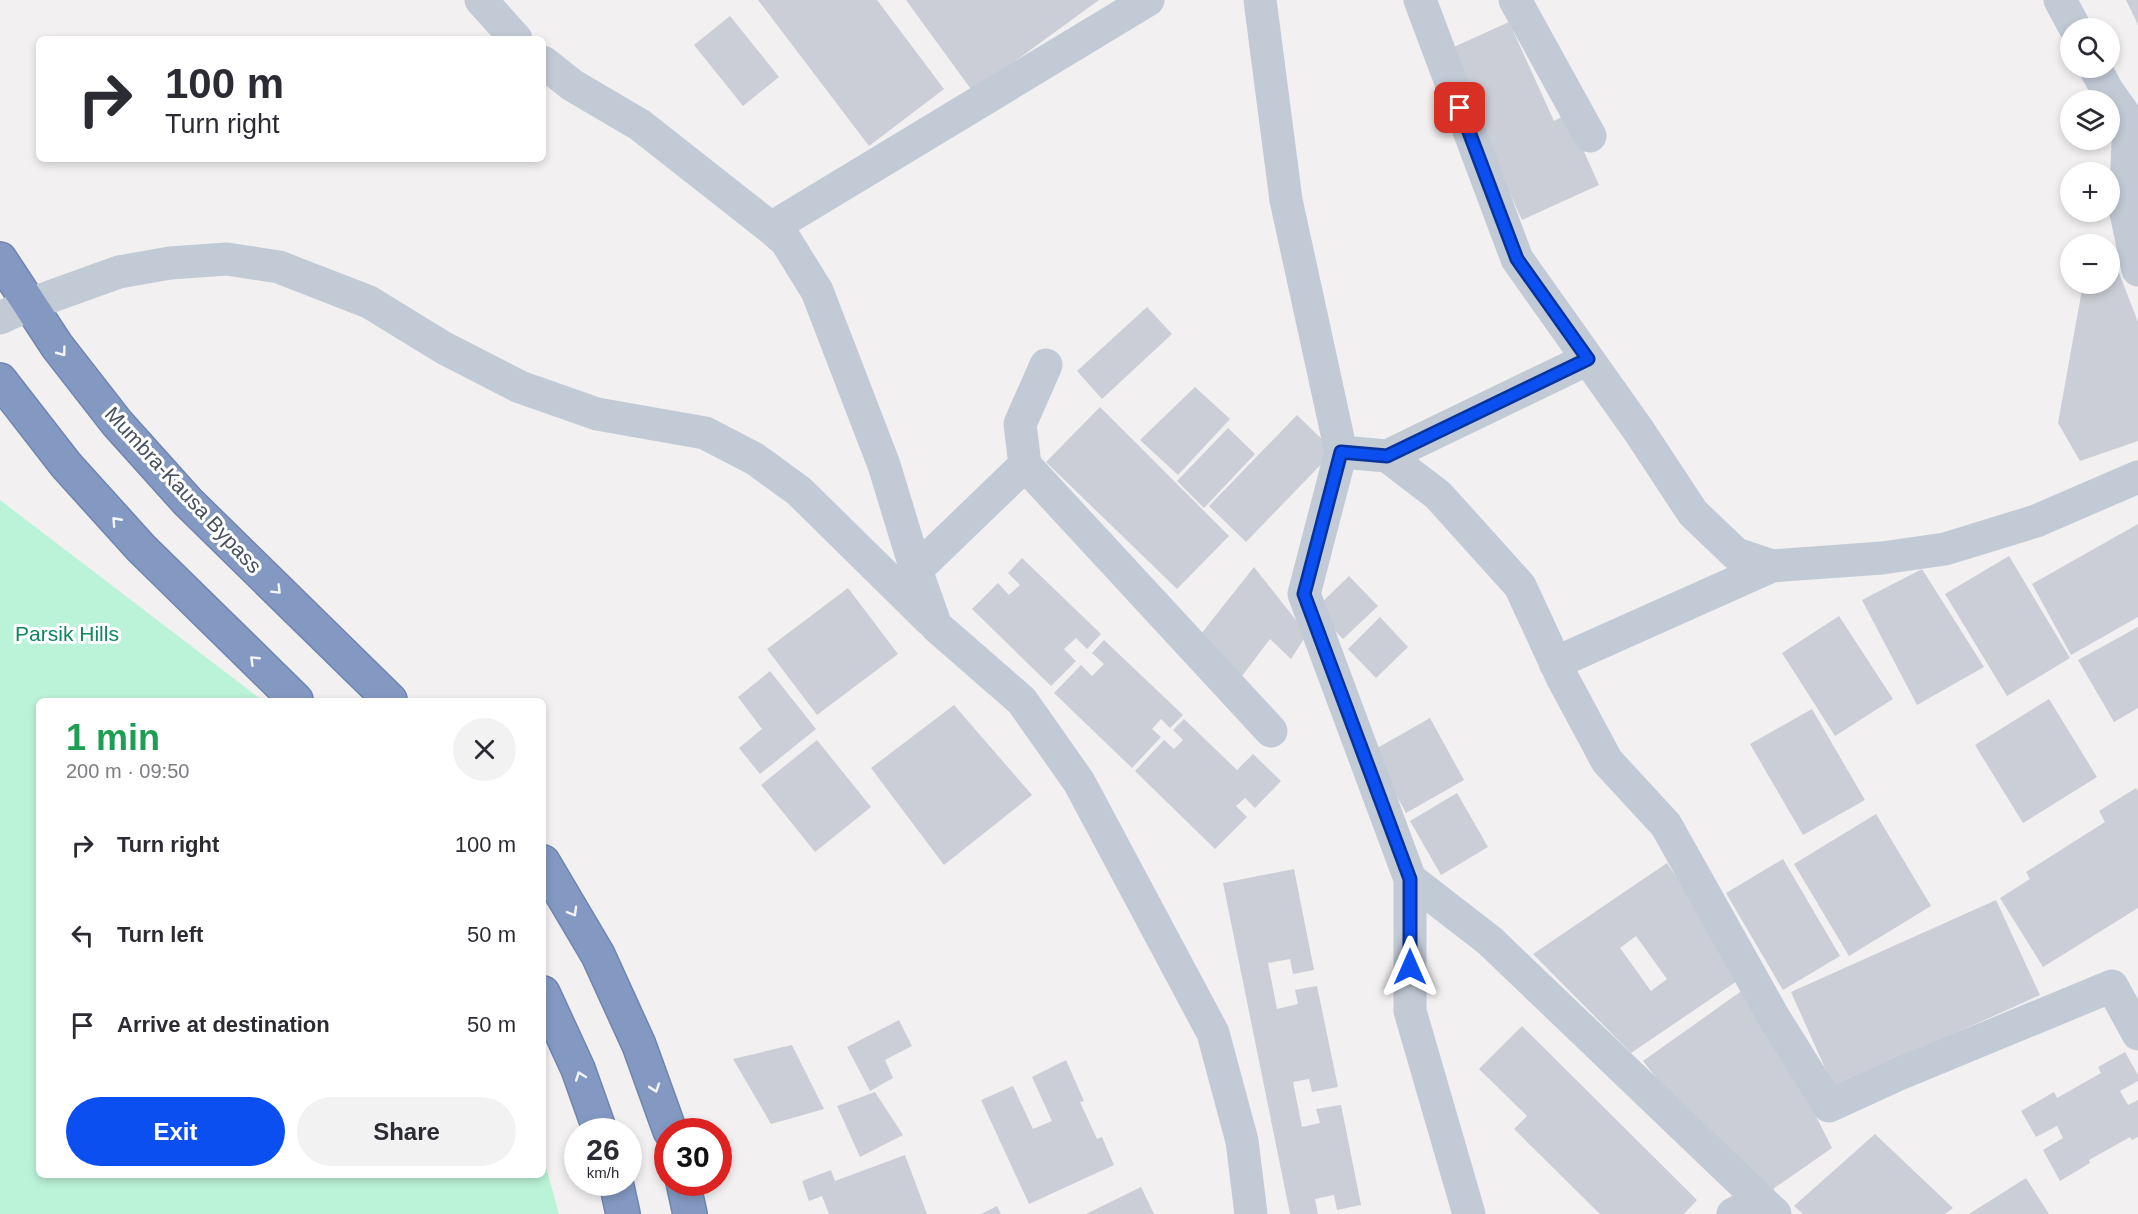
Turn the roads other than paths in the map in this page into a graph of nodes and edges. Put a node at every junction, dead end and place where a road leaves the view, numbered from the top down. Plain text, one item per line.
1 (481, 0) edge
2 (1148, 0) edge
3 (1260, 0) edge
4 (1420, 0) edge
5 (1515, 0) edge
6 (2060, 0) edge
7 (2070, 18) edge
8 (513, 36) edge
9 (546, 64) edge
10 (2100, 78) edge
11 (2134, 128) edge
12 (1590, 136) dead end
13 (771, 228) junction
14 (0, 259) edge
15 (2138, 270) edge
16 (30, 304) junction
17 (0, 318) edge
18 (1588, 359) junction
19 (1046, 365) dead end
20 (0, 380) edge
21 (1341, 452) junction
22 (1387, 456) junction
23 (1025, 465) junction
24 (2138, 477) edge
25 (1772, 566) junction
26 (916, 570) junction
27 (936, 626) junction
28 (1555, 663) junction
29 (294, 698) edge
30 (388, 698) edge
31 (1271, 731) dead end
32 (546, 867) edge
33 (1410, 879) junction
34 (546, 1000) edge
35 (2138, 1034) edge
36 (595, 1118) edge
37 (665, 1118) edge
38 (619, 1196) edge
39 (686, 1196) edge
40 (1756, 1209) edge
41 (1247, 1212) edge
42 (623, 1214) edge
43 (690, 1214) edge
44 (1469, 1214) edge

1 - 8 street
2 - 13 street
3 - 21 street
4 - 18 street
5 - 12 street
6 - 7 street
9 - 13 street
10 - 11 street
11 - 15 street
13 - 26 street
14 - 16 highway, Mumbra-Kausa Bypass
16 - 17 street
16 - 27 street
16 -> 30 highway, Mumbra-Kausa Bypass
18 - 22 street
18 - 25 street
19 - 23 street
29 -> 20 highway
21 - 22 street
21 - 33 street
22 - 28 street
23 - 26 street
23 - 31 street
24 - 25 street
25 - 28 street
26 - 27 street
27 - 41 street
28 - 35 street
32 -> 37 highway
33 - 40 street
33 - 44 street
36 -> 34 highway
38 - 42 highway
39 - 43 highway

